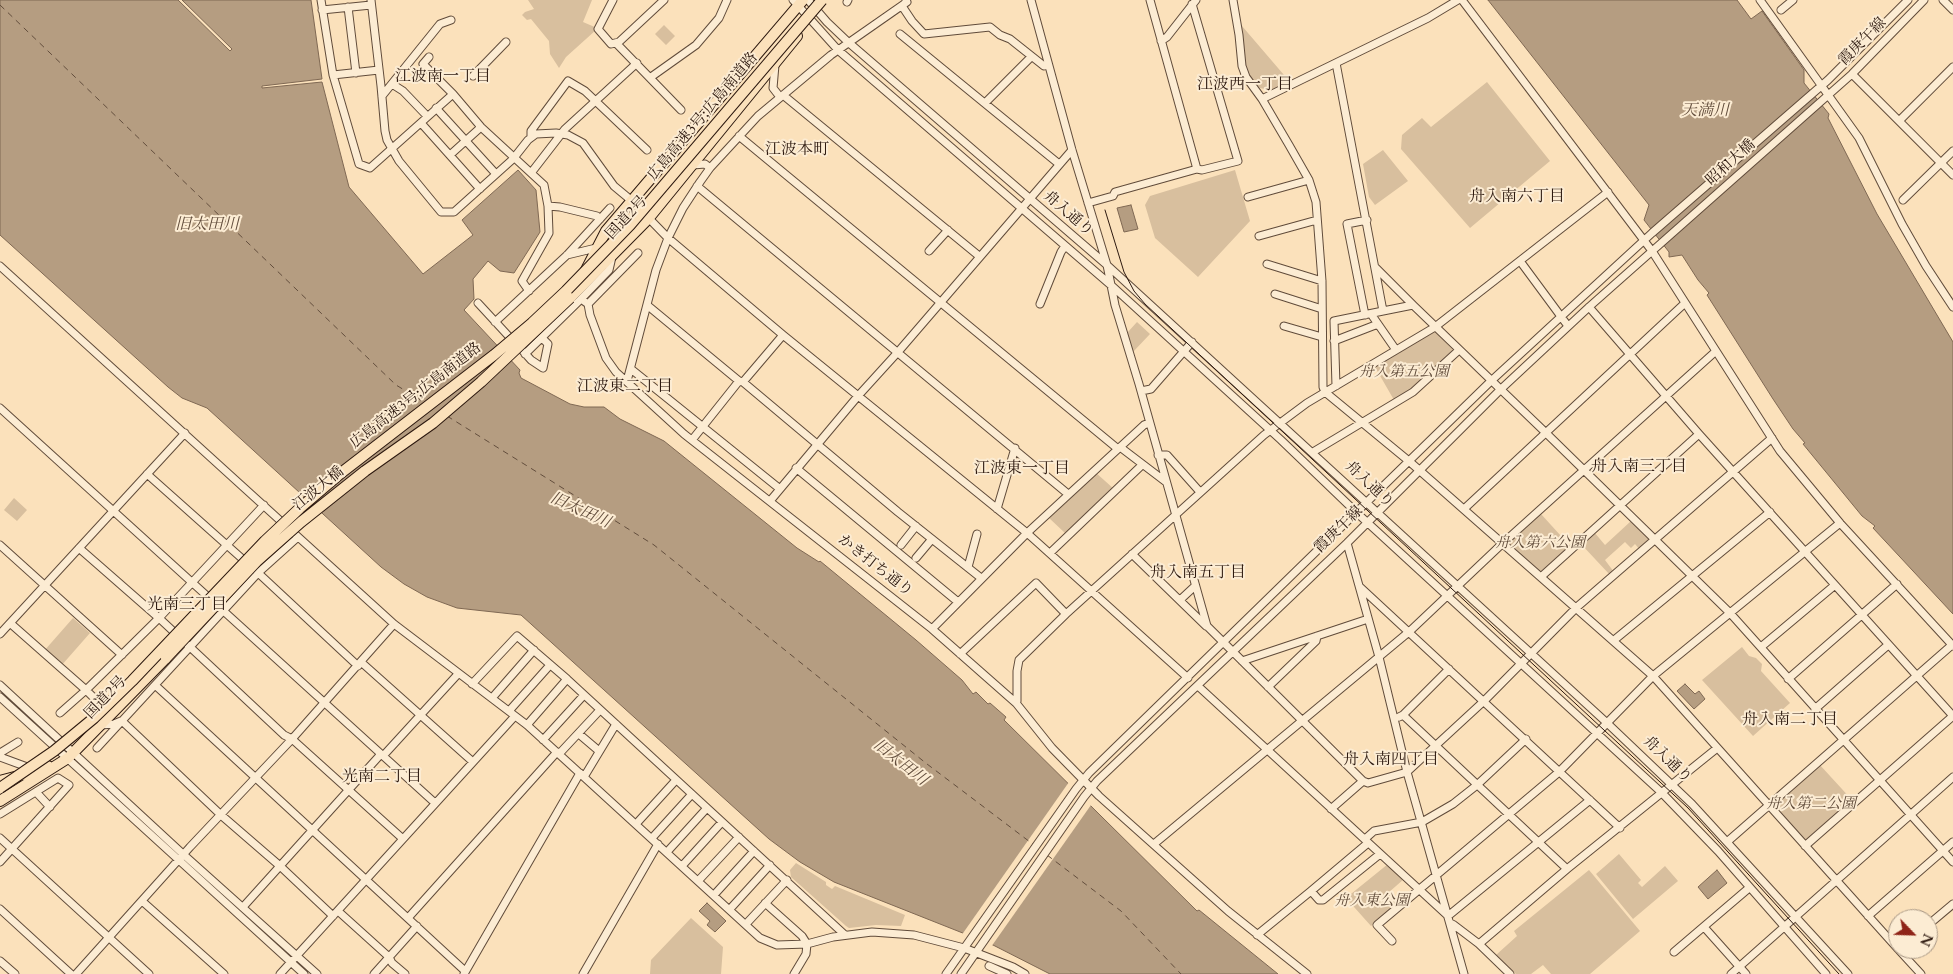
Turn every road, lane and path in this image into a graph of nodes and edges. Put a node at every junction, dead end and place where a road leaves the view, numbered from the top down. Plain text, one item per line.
1 (321, 0) edge
2 (613, 0) edge
3 (664, 0) edge
4 (727, 0) edge
5 (808, 0) edge
6 (822, 0) edge
7 (828, 0) edge
8 (1031, 0) edge
9 (1150, 0) edge
10 (1233, 0) edge
11 (1458, 0) edge
12 (1462, 0) edge
13 (1760, 0) edge
14 (1908, 0) edge
15 (1924, 0) edge
16 (1943, 0) edge
17 (1790, 1) edge
18 (371, 2) edge
19 (798, 2) edge
20 (1194, 2) edge
21 (904, 3) edge
22 (348, 7) junction
23 (322, 10) junction
24 (1781, 10) dead end
25 (1953, 10) edge
26 (817, 11) junction
27 (451, 20) dead end
28 (809, 20) junction
29 (900, 34) dead end
30 (1161, 41) junction
31 (506, 42) dead end
32 (848, 42) junction
33 (616, 43) junction
34 (838, 50) junction
35 (429, 57) dead end
36 (1031, 58) junction
37 (1336, 63) junction
38 (637, 64) junction
39 (774, 64) junction
40 (1048, 65) junction
41 (1953, 67) edge
42 (379, 70) junction
43 (356, 73) junction
44 (1852, 74) junction
45 (333, 75) junction
46 (472, 76) dead end
47 (651, 77) junction
48 (392, 84) junction
49 (1821, 85) junction
50 (453, 94) junction
51 (1828, 95) junction
52 (382, 96) junction
53 (782, 96) junction
54 (1262, 99) junction
55 (595, 100) junction
56 (1821, 102) joint
57 (985, 103) junction
58 (436, 108) junction
59 (681, 110) dead end
60 (427, 116) junction
61 (1899, 121) junction
62 (420, 123) junction
63 (482, 127) junction
64 (561, 134) junction
65 (739, 136) junction
66 (532, 137) junction
67 (466, 141) junction
68 (392, 150) junction
69 (647, 150) dead end
70 (1072, 150) junction
71 (1953, 151) edge
72 (450, 155) junction
73 (514, 159) junction
74 (1941, 163) junction
75 (693, 164) junction
76 (1058, 164) junction
77 (710, 168) junction
78 (1197, 169) junction
79 (530, 173) junction
80 (496, 174) junction
81 (1953, 175) edge
82 (1309, 180) junction
83 (697, 186) junction
84 (480, 189) junction
85 (1608, 192) junction
86 (1248, 197) dead end
87 (1030, 199) junction
88 (1903, 200) dead end
89 (632, 201) junction
90 (1088, 203) junction
91 (548, 206) junction
92 (610, 208) dead end
93 (1022, 208) junction
94 (600, 219) junction
95 (648, 219) junction
96 (1317, 220) junction
97 (1367, 220) junction
98 (948, 230) junction
99 (1259, 236) dead end
100 (668, 238) junction
101 (1645, 241) junction
102 (1660, 244) joint
103 (1065, 246) junction
104 (596, 248) junction
105 (930, 251) dead end
106 (1652, 251) junction
107 (638, 253) dead end
108 (567, 255) junction
109 (979, 256) junction
110 (1520, 261) junction
111 (1267, 264) dead end
112 (1107, 265) junction
113 (0, 266) edge
114 (1376, 267) junction
115 (1322, 281) junction
116 (1112, 286) junction
117 (529, 291) junction
118 (1275, 294) dead end
119 (576, 296) junction
120 (940, 303) junction
121 (1685, 303) junction
122 (478, 304) dead end
123 (588, 304) junction
124 (1040, 304) dead end
125 (646, 305) junction
126 (1413, 305) junction
127 (1589, 307) junction
128 (1953, 307) edge
129 (1322, 308) junction
130 (1383, 311) junction
131 (1368, 314) junction
132 (1561, 316) junction
133 (495, 322) junction
134 (1378, 324) junction
135 (1284, 326) dead end
136 (1568, 326) junction
137 (1435, 327) junction
138 (783, 335) junction
139 (1322, 337) junction
140 (542, 338) junction
141 (1334, 341) junction
142 (1192, 342) junction
143 (1396, 350) junction
144 (1459, 350) junction
145 (1184, 351) junction
146 (1716, 351) junction
147 (898, 352) junction
148 (525, 354) junction
149 (1629, 355) junction
150 (631, 369) junction
151 (627, 381) junction
152 (741, 381) junction
153 (1491, 381) junction
154 (1336, 386) junction
155 (1500, 390) junction
156 (1141, 391) junction
157 (1325, 392) junction
158 (858, 396) junction
159 (1666, 396) junction
160 (0, 408) edge
161 (1362, 421) junction
162 (1149, 423) junction
163 (1281, 424) junction
164 (703, 426) junction
165 (1271, 431) junction
166 (1545, 432) junction
167 (185, 433) junction
168 (1699, 434) junction
169 (1772, 438) junction
170 (692, 440) junction
171 (817, 444) junction
172 (1015, 448) junction
173 (1119, 448) junction
174 (1313, 452) junction
175 (1158, 455) junction
176 (1410, 462) junction
177 (1142, 465) junction
178 (796, 468) junction
179 (1419, 470) junction
180 (1584, 472) junction
181 (1734, 472) junction
182 (147, 474) junction
183 (1166, 482) junction
184 (780, 489) junction
185 (1200, 492) junction
186 (1068, 494) junction
187 (770, 501) junction
188 (1367, 502) junction
189 (264, 505) junction
190 (1619, 507) junction
191 (997, 508) junction
192 (1464, 509) junction
193 (113, 511) junction
194 (1378, 512) junction
195 (1770, 512) junction
196 (1357, 513) junction
197 (1175, 514) junction
198 (1367, 522) junction
199 (1840, 523) junction
200 (916, 526) junction
201 (1026, 533) junction
202 (977, 534) dead end
203 (298, 537) junction
204 (932, 538) junction
205 (1654, 540) junction
206 (1347, 542) junction
207 (1504, 543) junction
208 (0, 544) edge
209 (227, 545) junction
210 (901, 545) dead end
211 (79, 548) junction
212 (1806, 552) junction
213 (1050, 553) junction
214 (1132, 554) junction
215 (916, 558) dead end
216 (968, 568) junction
217 (258, 572) junction
218 (1542, 576) junction
219 (1692, 577) junction
220 (981, 578) junction
221 (192, 582) junction
222 (1896, 584) junction
223 (45, 585) junction
224 (1836, 585) junction
225 (1195, 586) junction
226 (1360, 586) junction
227 (1459, 586) junction
228 (1092, 590) junction
229 (1448, 596) junction
230 (1180, 600) junction
231 (958, 602) junction
232 (1577, 607) junction
233 (223, 610) junction
234 (1066, 614) junction
235 (1730, 614) junction
236 (1862, 615) junction
237 (158, 618) junction
238 (1368, 619) junction
239 (10, 623) junction
240 (394, 624) junction
241 (1207, 626) junction
242 (932, 629) junction
243 (1410, 631) junction
244 (0, 634) edge
245 (1317, 636) junction
246 (1613, 641) junction
247 (1224, 644) junction
248 (1888, 645) junction
249 (1952, 645) edge
250 (189, 647) junction
251 (1760, 647) junction
252 (534, 650) junction
253 (1232, 652) junction
254 (1531, 653) junction
255 (960, 654) junction
256 (122, 655) junction
257 (1378, 656) junction
258 (166, 658) joint
259 (1242, 661) junction
260 (1522, 663) junction
261 (360, 664) junction
262 (550, 665) junction
263 (1449, 669) junction
264 (458, 674) junction
265 (1653, 676) junction
266 (1917, 676) junction
267 (1188, 678) junction
268 (1788, 678) junction
269 (567, 679) junction
270 (472, 684) junction
271 (0, 685) edge
272 (156, 685) junction
273 (1198, 686) junction
274 (1268, 687) junction
275 (86, 690) junction
276 (584, 695) junction
277 (0, 697) edge
278 (492, 698) junction
279 (1484, 701) junction
280 (325, 703) junction
281 (1016, 703) junction
282 (1815, 709) junction
283 (600, 710) junction
284 (60, 713) dead end
285 (512, 713) junction
286 (420, 715) junction
287 (1403, 715) junction
288 (1953, 716) edge
289 (1394, 718) junction
290 (1301, 720) junction
291 (122, 721) junction
292 (1606, 722) junction
293 (103, 723) junction
294 (616, 724) junction
295 (527, 725) junction
296 (1596, 733) junction
297 (578, 734) junction
298 (292, 739) junction
299 (1526, 739) junction
300 (544, 740) junction
301 (1843, 740) junction
302 (18, 742) dead end
303 (1436, 747) junction
304 (97, 748) dead end
305 (1266, 749) junction
306 (1716, 749) junction
307 (600, 752) junction
308 (0, 753) edge
309 (558, 753) junction
310 (71, 755) junction
311 (382, 755) junction
312 (0, 757) edge
313 (473, 762) junction
314 (41, 772) junction
315 (1407, 772) junction
316 (1559, 772) junction
317 (582, 775) junction
318 (255, 777) junction
319 (1953, 777) edge
320 (1083, 779) junction
321 (676, 780) junction
322 (0, 781) edge
323 (1363, 781) junction
324 (1880, 782) junction
325 (1672, 784) junction
326 (1477, 785) junction
327 (0, 788) edge
328 (1091, 788) junction
329 (40, 790) junction
330 (349, 790) junction
331 (1662, 793) junction
332 (692, 794) junction
333 (1590, 800) junction
334 (0, 802) edge
335 (435, 803) junction
336 (50, 807) junction
337 (1769, 807) junction
338 (707, 808) junction
339 (1331, 809) junction
340 (0, 814) edge
341 (1910, 814) junction
342 (221, 815) junction
343 (1509, 815) junction
344 (722, 822) junction
345 (1422, 822) junction
346 (636, 824) junction
347 (1620, 828) junction
348 (313, 830) junction
349 (739, 837) junction
350 (0, 838) edge
351 (652, 838) junction
352 (403, 839) junction
353 (1367, 841) junction
354 (1537, 842) junction
355 (1727, 842) junction
356 (1953, 842) edge
357 (658, 844) junction
358 (1154, 844) junction
359 (1805, 846) junction
360 (12, 849) junction
361 (1943, 850) junction
362 (754, 851) junction
363 (667, 852) junction
364 (1380, 854) junction
365 (184, 855) junction
366 (177, 861) junction
367 (0, 862) edge
368 (1953, 862) edge
369 (770, 865) junction
370 (280, 866) junction
371 (682, 866) junction
372 (1567, 870) junction
373 (1437, 874) junction
374 (366, 879) junction
375 (786, 880) junction
376 (1836, 880) junction
377 (698, 881) junction
378 (1749, 888) junction
379 (1418, 889) junction
380 (1311, 891) junction
381 (714, 895) junction
382 (142, 900) junction
383 (765, 903) junction
384 (1953, 904) edge
385 (243, 907) junction
386 (0, 909) edge
387 (730, 909) junction
388 (335, 913) junction
389 (1796, 916) junction
390 (1868, 916) junction
391 (1938, 917) edge
392 (408, 918) junction
393 (1449, 919) junction
394 (746, 924) junction
395 (417, 926) junction
396 (1704, 926) junction
397 (1784, 927) junction
398 (845, 935) junction
399 (1258, 935) junction
400 (1888, 937) edge
401 (108, 938) junction
402 (1392, 941) dead end
403 (807, 944) junction
404 (1479, 944) junction
405 (964, 948) junction
406 (976, 952) junction
407 (1674, 952) dead end
408 (297, 956) junction
409 (389, 957) junction
410 (1908, 959) edge
411 (0, 961) edge
412 (291, 962) junction
413 (989, 966) dead end
414 (1740, 966) junction
415 (464, 972) edge
416 (15, 974) edge
417 (71, 974) edge
418 (76, 974) edge
419 (149, 974) edge
420 (224, 974) edge
421 (280, 974) edge
422 (304, 974) edge
423 (318, 974) edge
424 (374, 974) edge
425 (405, 974) edge
426 (583, 974) edge
427 (794, 974) edge
428 (946, 974) edge
429 (961, 974) edge
430 (1007, 974) edge
431 (1025, 974) edge
432 (1307, 974) edge
433 (1464, 974) edge
434 (1510, 974) edge
435 (1731, 974) edge
436 (1746, 974) edge
437 (1826, 974) edge
438 (1848, 974) edge
439 (1921, 974) edge

1 - 23 street
2 - 33 street
3 - 33 street
4 - 47 street
5 - 26 street, 舟入通り
6 - 327 highway, 広島高速3号;広島南道路, bridge
7 - 26 highway, 国道2号
8 - 40 street
9 - 30 street
10 - 54 street
11 - 37 street
12 - 85 street
13 - 49 street
14 - 49 street, 昭和大橋
15 - 44 street, 霞庚午線
16 - 25 street
17 - 24 street
18 - 22 street
18 - 42 street
19 - 28 street, 舟入通り
19 - 89 highway, 国道2号
20 - 30 street
20 - 78 street
21 - 32 street
21 - 36 street
22 - 23 street
22 - 43 street
23 - 45 street
26 - 28 highway, 国道2号
26 - 32 street, 舟入通り
27 - 48 street
28 - 34 street, 舟入通り
28 - 39 highway, 国道2号
29 - 57 street
30 - 78 street
31 - 46 street
32 - 34 street
32 - 87 street, 舟入通り
33 - 38 street
34 - 53 street
34 - 93 street, 舟入通り
35 - 50 street
36 - 40 street
36 - 57 street
37 - 54 street
37 - 97 street
38 - 47 street
38 - 55 street
39 - 53 street
39 - 75 highway, 国道2号
40 - 70 street
41 - 61 street
42 - 43 street
42 - 52 street
43 - 45 street
44 - 51 street, 霞庚午線
44 - 61 street
45 - 68 street
47 - 59 street
48 - 52 street
48 - 60 street
49 - 51 street
49 - 101 street, 昭和大橋
50 - 58 street
50 - 63 street
51 - 56 street, 霞庚午線
51 - 128 street
52 - 68 street
53 - 65 street
53 - 98 street
54 - 82 street
55 - 64 street
55 - 66 street
55 - 69 street
56 - 102 street, 昭和大橋
57 - 76 street
58 - 60 street
58 - 67 street
60 - 62 street
61 - 74 street
62 - 68 street
62 - 72 street
63 - 67 street
63 - 73 street
64 - 66 street
64 - 79 street
64 - 89 street
65 - 77 street
65 - 120 street
66 - 73 street
67 - 72 street
67 - 80 street
68 - 84 street
70 - 76 street
70 - 90 street
71 - 74 street
72 - 84 street
73 - 79 street
73 - 80 street
74 - 81 street
74 - 88 street
75 - 77 street
75 - 95 highway, 国道2号
76 - 87 street
77 - 83 street
78 - 90 street
79 - 91 street
80 - 84 street
82 - 86 street
82 - 96 street
83 - 100 street
83 - 147 street
85 - 101 street
85 - 110 street
87 - 93 street
87 - 112 street, 舟入通り
89 - 95 street
89 - 104 highway, 国道2号
90 - 112 street
91 - 94 street
91 - 117 street
92 - 94 street
93 - 103 street, 舟入通り
93 - 109 street
94 - 108 street
95 - 100 street
95 - 119 highway, 国道2号
96 - 99 street
96 - 115 street
97 - 114 street
97 - 131 street
98 - 105 street
98 - 109 street
100 - 125 street
100 - 138 street
101 - 106 street
101 - 132 street, 昭和大橋
102 - 106 street, 霞庚午線
103 - 116 street, 舟入通り
103 - 124 street
104 - 108 street
104 - 119 highway, 国道2号
106 - 121 street
106 - 127 street, 霞庚午線
107 - 123 street
108 - 117 street
109 - 120 street
110 - 132 street
110 - 137 street
111 - 115 street
112 - 116 street
112 - 142 street, 舟入通り
113 - 167 street
114 - 126 street
114 - 130 street
115 - 129 street
116 - 145 street, 舟入通り
116 - 156 street
117 - 133 street
118 - 129 street
119 - 123 street
119 - 140 street
119 - 258 highway, 江波大橋, bridge
120 - 147 street
120 - 173 street
121 - 146 street
121 - 149 street
122 - 133 street
123 - 151 street, かき打ち通り
125 - 150 street
125 - 152 street
126 - 130 street
126 - 137 street
127 - 136 street, 霞庚午線
127 - 149 street
129 - 139 street
130 - 131 street
131 - 134 street
131 - 141 street
132 - 136 street
132 - 153 street, 昭和大橋
133 - 148 street
134 - 141 street
134 - 143 street
135 - 139 street
136 - 155 street, 霞庚午線
137 - 143 street
137 - 144 street
138 - 152 street
138 - 158 street
139 - 157 street
140 - 148 street
140 - 148 street
141 - 154 street
142 - 145 street
142 - 163 street, 舟入通り
143 - 154 street
144 - 153 street
144 - 161 street
145 - 156 street
145 - 165 street, 舟入通り
146 - 159 street
146 - 169 street
147 - 158 street
147 - 172 street
149 - 159 street
149 - 166 street
150 - 151 street
150 - 164 street
151 - 170 street, かき打ち通り
152 - 164 street
152 - 171 street
153 - 155 street
153 - 176 street, 昭和大橋
154 - 157 street
155 - 166 street
155 - 179 street, 霞庚午線
156 - 162 street
157 - 161 street
157 - 163 street
158 - 171 street
158 - 191 street
159 - 168 street
159 - 180 street
160 - 193 street
161 - 174 street
161 - 176 street
162 - 173 street
162 - 175 street
163 - 165 street
163 - 174 street, 舟入通り
164 - 170 street
164 - 184 street
165 - 185 street
165 - 196 street, 舟入通り
166 - 180 street
166 - 192 street
167 - 182 street
167 - 189 street
168 - 181 street
168 - 190 street
169 - 181 street
169 - 199 street
170 - 187 street, かき打ち通り
171 - 178 street
171 - 200 street
172 - 186 street
172 - 191 street
173 - 177 street
173 - 186 street
174 - 188 street, 舟入通り
175 - 183 street
175 - 185 street
176 - 179 street
176 - 188 street, 昭和大橋
177 - 183 street
177 - 213 street
178 - 184 street
178 - 231 street
179 - 192 street
179 - 194 street, 霞庚午線
180 - 190 street
180 - 207 street
181 - 195 street
181 - 205 street
182 - 193 street
182 - 209 street
183 - 197 street
184 - 187 street
185 - 197 street
186 - 201 street
187 - 242 street, かき打ち通り
188 - 194 street, 舟入通り
188 - 196 street, 昭和大橋
189 - 203 street
189 - 209 street
190 - 205 street
190 - 218 street
191 - 201 street
192 - 207 street
193 - 211 street
193 - 221 street
194 - 198 street, 霞庚午線
194 - 227 street, 舟入通り
195 - 212 street
195 - 219 street
196 - 198 street, 舟入通り
196 - 247 street, 昭和大橋
197 - 214 street
197 - 225 street
198 - 206 street, 霞庚午線
198 - 229 street, 舟入通り
199 - 212 street
199 - 222 street
200 - 204 street
200 - 210 street
201 - 213 street
201 - 220 street
202 - 216 street
203 - 217 street
203 - 240 street
204 - 215 street
204 - 216 street
205 - 219 street
205 - 232 street
206 - 226 street
206 - 253 street, 霞庚午線
207 - 218 street
207 - 227 street
208 - 223 street
209 - 217 street
209 - 221 street
211 - 223 street
211 - 237 street
212 - 224 street
212 - 235 street
213 - 228 street
214 - 228 street
214 - 230 street
216 - 220 street
217 - 233 street
217 - 261 street
218 - 232 street
219 - 235 street
219 - 246 street
220 - 231 street
221 - 233 street
221 - 237 street
222 - 236 street
222 - 249 street
223 - 239 street
223 - 256 street
224 - 236 street
224 - 251 street
225 - 230 street
225 - 241 street
226 - 238 street
226 - 243 street
227 - 229 street
227 - 254 street, 舟入通り
228 - 234 street
228 - 267 street
229 - 243 street
229 - 260 street, 舟入通り
230 - 241 street
231 - 242 street
232 - 246 street
232 - 254 street
233 - 250 street
233 - 280 street
234 - 255 street
234 - 281 street
235 - 251 street
235 - 265 street
236 - 248 street
236 - 268 street
237 - 250 street
237 - 256 street
238 - 245 street
238 - 257 street
239 - 244 street
239 - 275 street
240 - 261 street
240 - 264 street
241 - 247 street
242 - 255 street, かき打ち通り
243 - 257 street
243 - 263 street
245 - 259 street
245 - 274 street
246 - 265 street
247 - 253 street
247 - 267 street, 昭和大橋
248 - 266 street
248 - 282 street
249 - 266 street
250 - 272 street
250 - 298 street
251 - 268 street
252 - 262 street
252 - 270 street
252 - 278 street
253 - 259 street
253 - 273 street, 霞庚午線
254 - 260 street
254 - 292 street, 舟入通り
255 - 281 street, かき打ち通り
256 - 275 street
257 - 289 street
257 - 290 street
258 - 293 highway, 国道2号
259 - 274 street
260 - 279 street
260 - 296 street, 舟入通り
261 - 280 street
261 - 286 street
262 - 269 street
262 - 285 street
263 - 279 street
263 - 287 street
264 - 270 street
264 - 286 street
265 - 292 street
265 - 306 street
266 - 288 street
266 - 301 street
267 - 320 street, 昭和大橋
268 - 282 street
269 - 276 street
269 - 295 street
270 - 278 street
271 - 310 street
272 - 291 street
272 - 318 street
273 - 305 street
273 - 328 street, 霞庚午線
274 - 290 street
275 - 284 street
275 - 293 street
276 - 283 street
276 - 300 street
277 - 310 street
278 - 285 street
279 - 299 street
279 - 303 street
280 - 298 street
280 - 311 street
281 - 320 street, かき打ち通り
282 - 301 street
283 - 294 street
283 - 297 street
285 - 295 street
285 - 313 street
286 - 311 street
286 - 313 street
287 - 289 street
287 - 303 street
288 - 324 street
289 - 315 street
290 - 305 street
290 - 323 street
291 - 293 street
291 - 304 street
291 - 342 street
292 - 296 street
292 - 325 street, 舟入通り
293 - 310 highway, 国道2号
294 - 307 street
294 - 321 street
295 - 300 street
296 - 316 street
296 - 331 street, 舟入通り
297 - 307 street
297 - 309 street
298 - 318 street
298 - 330 street
299 - 316 street
299 - 326 street
300 - 309 street
301 - 324 street
301 - 337 street
302 - 308 street
303 - 315 street
303 - 326 street
305 - 339 street
305 - 358 street
306 - 325 street
306 - 337 street
307 - 317 street
309 - 317 street
309 - 392 street
310 - 314 highway, 国道2号
310 - 365 street
310 - 366 street
311 - 330 street
311 - 335 street
312 - 314 street
313 - 335 street
314 - 322 highway, 国道2号
314 - 329 street
314 - 334 highway, 国道2号
315 - 323 street
315 - 345 street
316 - 333 street
316 - 343 street
317 - 346 street
317 - 415 street
318 - 342 street
318 - 348 street
319 - 341 street
320 - 328 street, かき打ち通り
320 - 405 street, 昭和大橋
321 - 332 street
321 - 346 street
323 - 339 street
324 - 341 street
324 - 359 street
325 - 331 street
325 - 355 street, 舟入通り
326 - 343 street
326 - 345 street
328 - 358 street, かき打ち通り
328 - 406 street, 霞庚午線
329 - 336 street
329 - 336 street
329 - 340 street
330 - 348 street
330 - 352 street
331 - 347 street
331 - 378 street, 舟入通り
332 - 338 street
332 - 351 street
333 - 347 street
333 - 354 street
335 - 352 street
336 - 360 street
337 - 355 street
337 - 359 street
338 - 344 street
338 - 363 street
339 - 353 street
341 - 361 street
341 - 376 street
342 - 365 street
342 - 370 street
343 - 354 street
343 - 373 street
344 - 349 street
344 - 371 street
345 - 353 street
345 - 373 street
346 - 351 street
347 - 372 street
348 - 370 street
348 - 374 street
349 - 362 street
349 - 377 street
350 - 360 street
351 - 357 street
352 - 374 street
353 - 364 street
353 - 380 street
354 - 372 street
354 - 393 street
355 - 389 street, 舟入通り
356 - 361 street
357 - 363 street
357 - 426 street
358 - 399 street, かき打ち通り
359 - 376 street
360 - 367 street
360 - 401 street
361 - 368 street
361 - 390 street
362 - 369 street
362 - 381 street
363 - 371 street
364 - 379 street
364 - 380 street
365 - 366 street
365 - 385 street
366 - 382 street
366 - 412 street
369 - 375 street
369 - 387 street
370 - 385 street
370 - 388 street
371 - 377 street
372 - 404 street
373 - 379 street
373 - 393 street
374 - 388 street
374 - 392 street
375 - 383 street
375 - 398 street
376 - 389 street
376 - 390 street
377 - 381 street
378 - 396 street
378 - 397 street, 舟入通り
379 - 393 street
379 - 402 street
380 - 399 street
381 - 387 street
382 - 401 street
382 - 420 street
383 - 394 street
383 - 403 street
384 - 391 street
385 - 408 street
386 - 417 street
387 - 394 street
388 - 408 street
388 - 409 street
389 - 397 street
389 - 438 street, 舟入通り
390 - 400 street
392 - 395 street
393 - 404 street
393 - 433 street
394 - 403 street
395 - 409 street
395 - 415 street
396 - 407 street
396 - 414 street
397 - 414 street
397 - 437 street, 舟入通り
398 - 403 street
398 - 405 street
399 - 432 street, かき打ち通り
401 - 418 street
401 - 419 street
403 - 427 street
404 - 434 street
405 - 406 street
405 - 428 street, 昭和大橋
406 - 429 street
406 - 431 street
408 - 412 street
408 - 423 street
409 - 424 street
409 - 425 street
410 - 439 street
411 - 416 street
412 - 421 street
412 - 422 street
413 - 430 street
414 - 435 street
414 - 436 street

